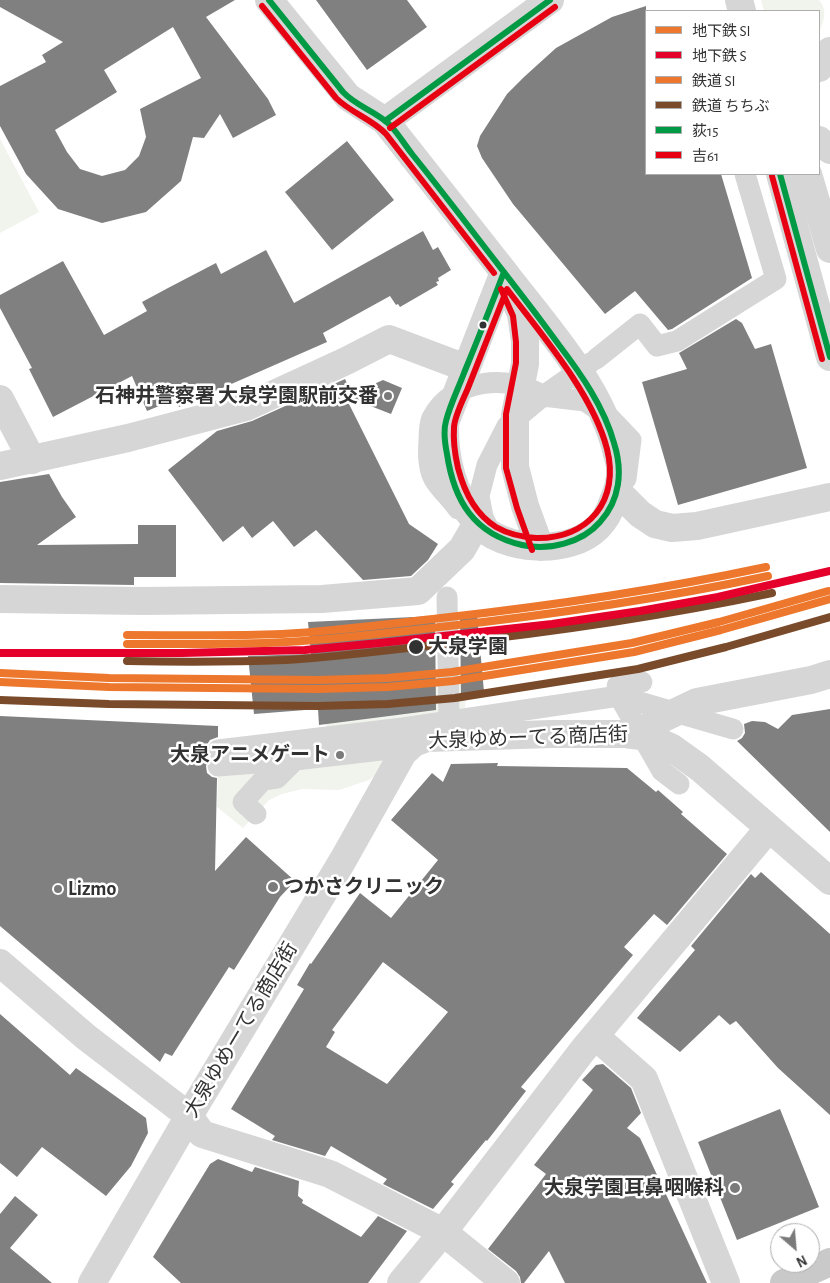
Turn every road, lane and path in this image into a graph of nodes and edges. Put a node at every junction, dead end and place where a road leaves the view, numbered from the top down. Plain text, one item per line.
1 (269, 0) edge
2 (550, 0) edge
3 (830, 51) edge
4 (820, 66) edge
5 (385, 121) junction
6 (820, 141) edge
7 (830, 150) edge
8 (746, 175) edge
9 (780, 175) edge
10 (808, 175) edge
11 (830, 249) edge
12 (504, 272) junction
13 (830, 357) edge
14 (596, 359) junction
15 (458, 379) junction
16 (543, 396) junction
17 (0, 400) edge
18 (585, 401) junction
19 (32, 460) junction
20 (0, 466) edge
21 (617, 491) junction
22 (830, 496) edge
23 (485, 533) junction
24 (593, 538) dead end
25 (540, 547) junction
26 (447, 597) dead end
27 (0, 600) edge
28 (830, 674) edge
29 (642, 682) dead end
30 (618, 691) junction
31 (449, 721) junction
32 (403, 728) junction
33 (733, 729) dead end
34 (649, 737) junction
35 (295, 760) junction
36 (679, 784) dead end
37 (256, 814) dead end
38 (770, 828) junction
39 (830, 881) edge
40 (0, 963) edge
41 (595, 1036) junction
42 (189, 1116) junction
43 (444, 1232) junction
44 (830, 1262) edge
45 (92, 1283) edge
46 (401, 1283) edge
47 (506, 1283) edge
48 (726, 1283) edge
49 (784, 1283) edge

1 - 5 street
2 - 5 street
3 - 4 street
5 - 12 street
6 - 7 street
8 - 14 street
9 - 13 street
10 - 11 street
12 - 15 street
12 - 21 street
12 - 25 street
14 - 16 street
14 - 18 street
15 - 16 street
15 - 19 street
15 - 23 street
16 - 18 street
16 - 23 street
17 - 19 street
18 - 24 street
19 - 20 street
21 - 22 street
21 - 25 street
23 - 25 street
23 - 27 street
26 - 31 street
28 - 34 street
29 - 30 street
30 - 31 street
30 - 33 street
30 - 36 street
31 - 32 street
32 - 35 street
32 - 35 street
34 - 38 street, 大泉ゆめーてる商店街
34 - 42 street, 大泉ゆめーてる商店街
35 - 37 street
38 - 39 street, 大泉ゆめーてる商店街
38 - 41 street
40 - 42 street
41 - 43 street
41 - 48 street
42 - 43 street
42 - 45 street, 大泉ゆめーてる商店街
43 - 46 street
43 - 47 street
44 - 49 main road

